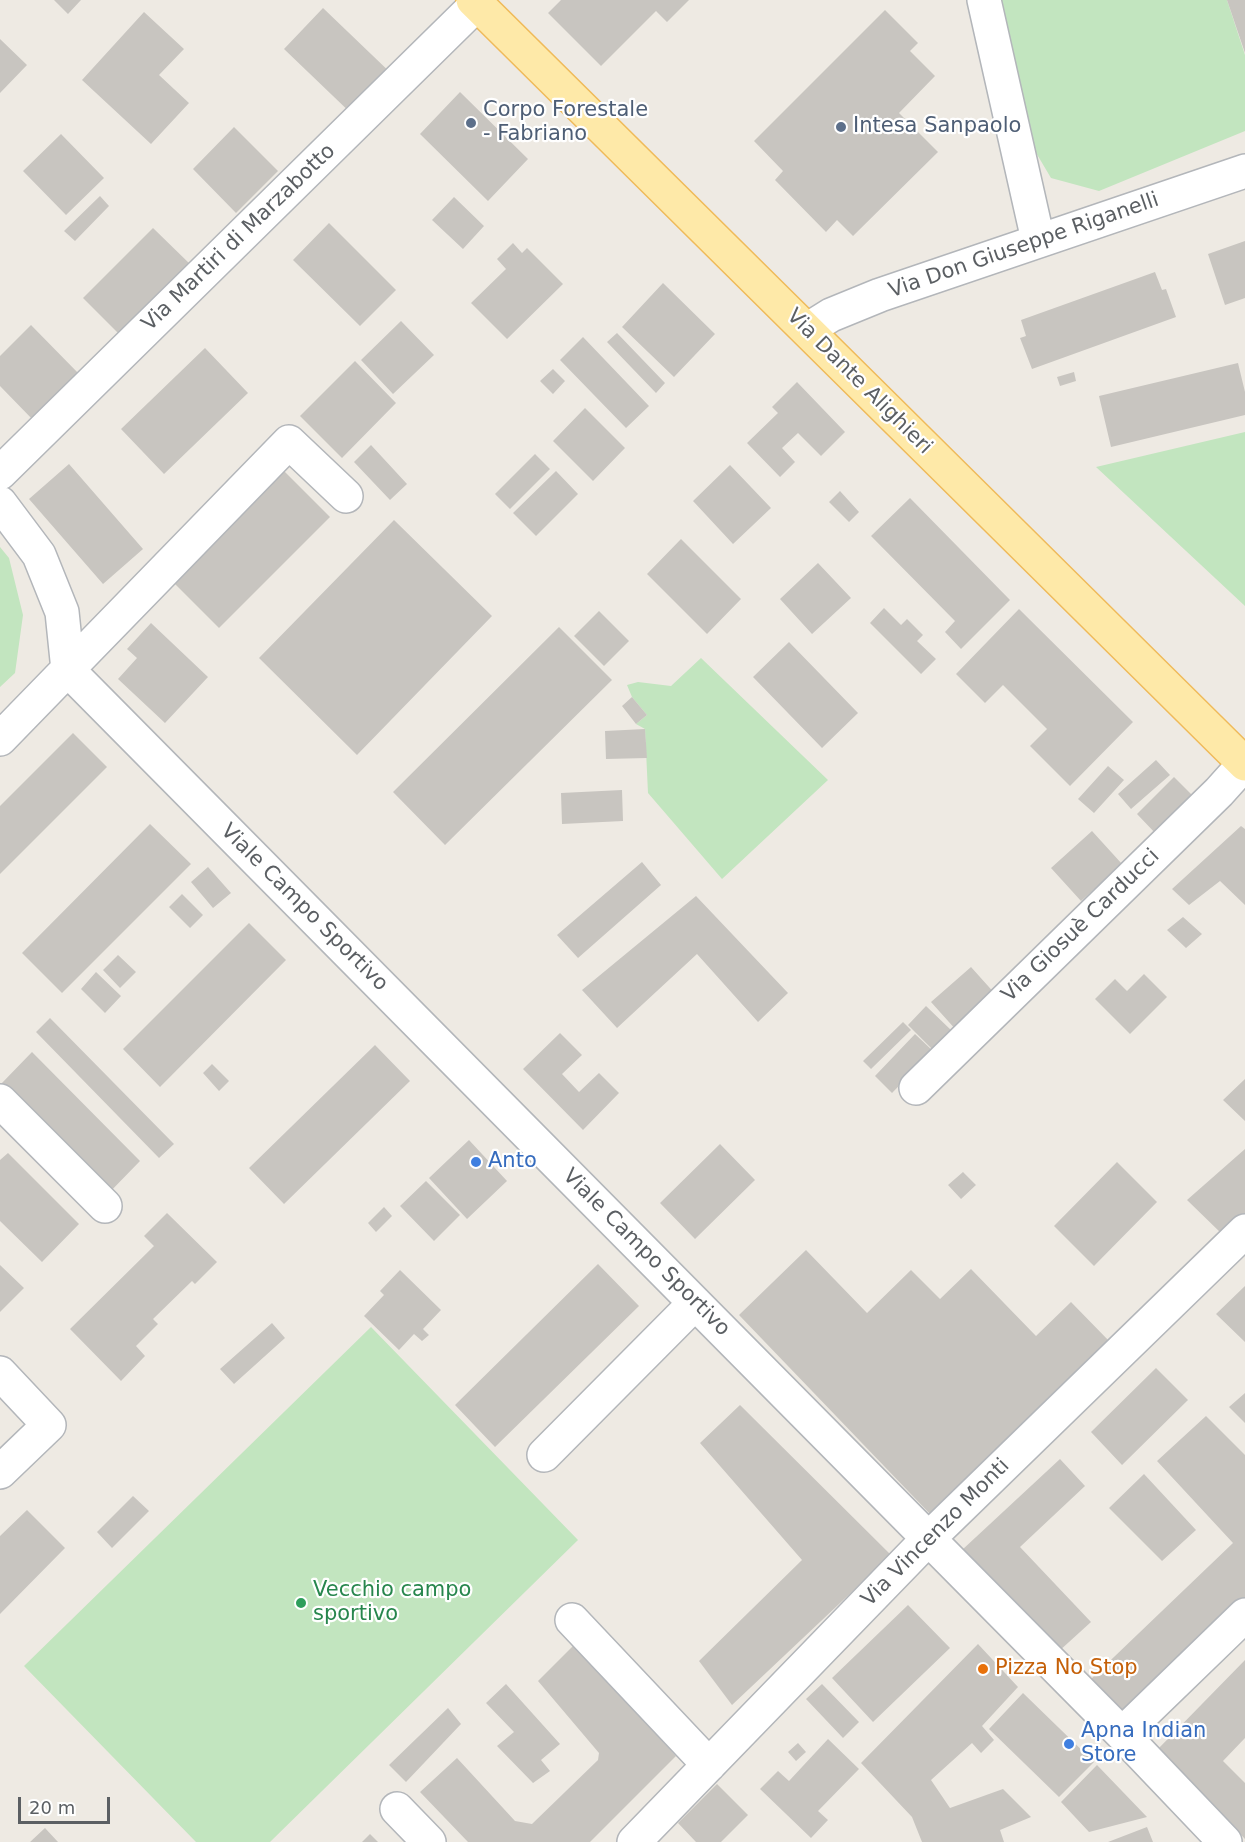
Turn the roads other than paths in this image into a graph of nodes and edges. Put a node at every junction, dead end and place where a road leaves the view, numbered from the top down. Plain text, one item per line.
1 (984, 0) edge
2 (475, 2) edge
3 (1245, 171) edge
4 (1038, 240) junction
5 (807, 330) junction
6 (0, 473) edge
7 (346, 496) dead end
8 (0, 503) edge
9 (68, 670) junction
10 (0, 739) edge
11 (1245, 764) edge
12 (916, 1088) dead end
13 (0, 1101) edge
14 (105, 1206) dead end
15 (1245, 1231) edge
16 (695, 1303) junction
17 (0, 1374) edge
18 (544, 1455) dead end
19 (0, 1473) edge
20 (928, 1539) junction
21 (1245, 1615) edge
22 (572, 1620) dead end
23 (1122, 1734) junction
24 (709, 1765) junction
25 (397, 1809) dead end
26 (429, 1842) edge
27 (634, 1842) edge
28 (1226, 1842) edge

1 - 4 street
2 - 5 main road, Via Dante Alighieri
2 - 6 street, Via Martiri di Marzabotto
3 - 4 street, Via Don Giuseppe Riganelli
4 - 5 street, Via Don Giuseppe Riganelli
5 - 11 main road, Via Dante Alighieri
7 - 9 street
8 - 9 street
9 - 10 street
9 - 16 street, Viale Campo Sportivo
11 - 12 street, Via Giosuè Carducci
13 - 14 street
15 - 20 street, Via Vincenzo Monti
16 - 18 street
16 - 20 street, Viale Campo Sportivo
17 - 19 street
20 - 23 street, Viale Campo Sportivo
20 - 24 street, Via Vincenzo Monti
21 - 23 street
22 - 24 street
23 - 28 street, Viale Campo Sportivo
24 - 27 street, Via Vincenzo Monti
25 - 26 street

